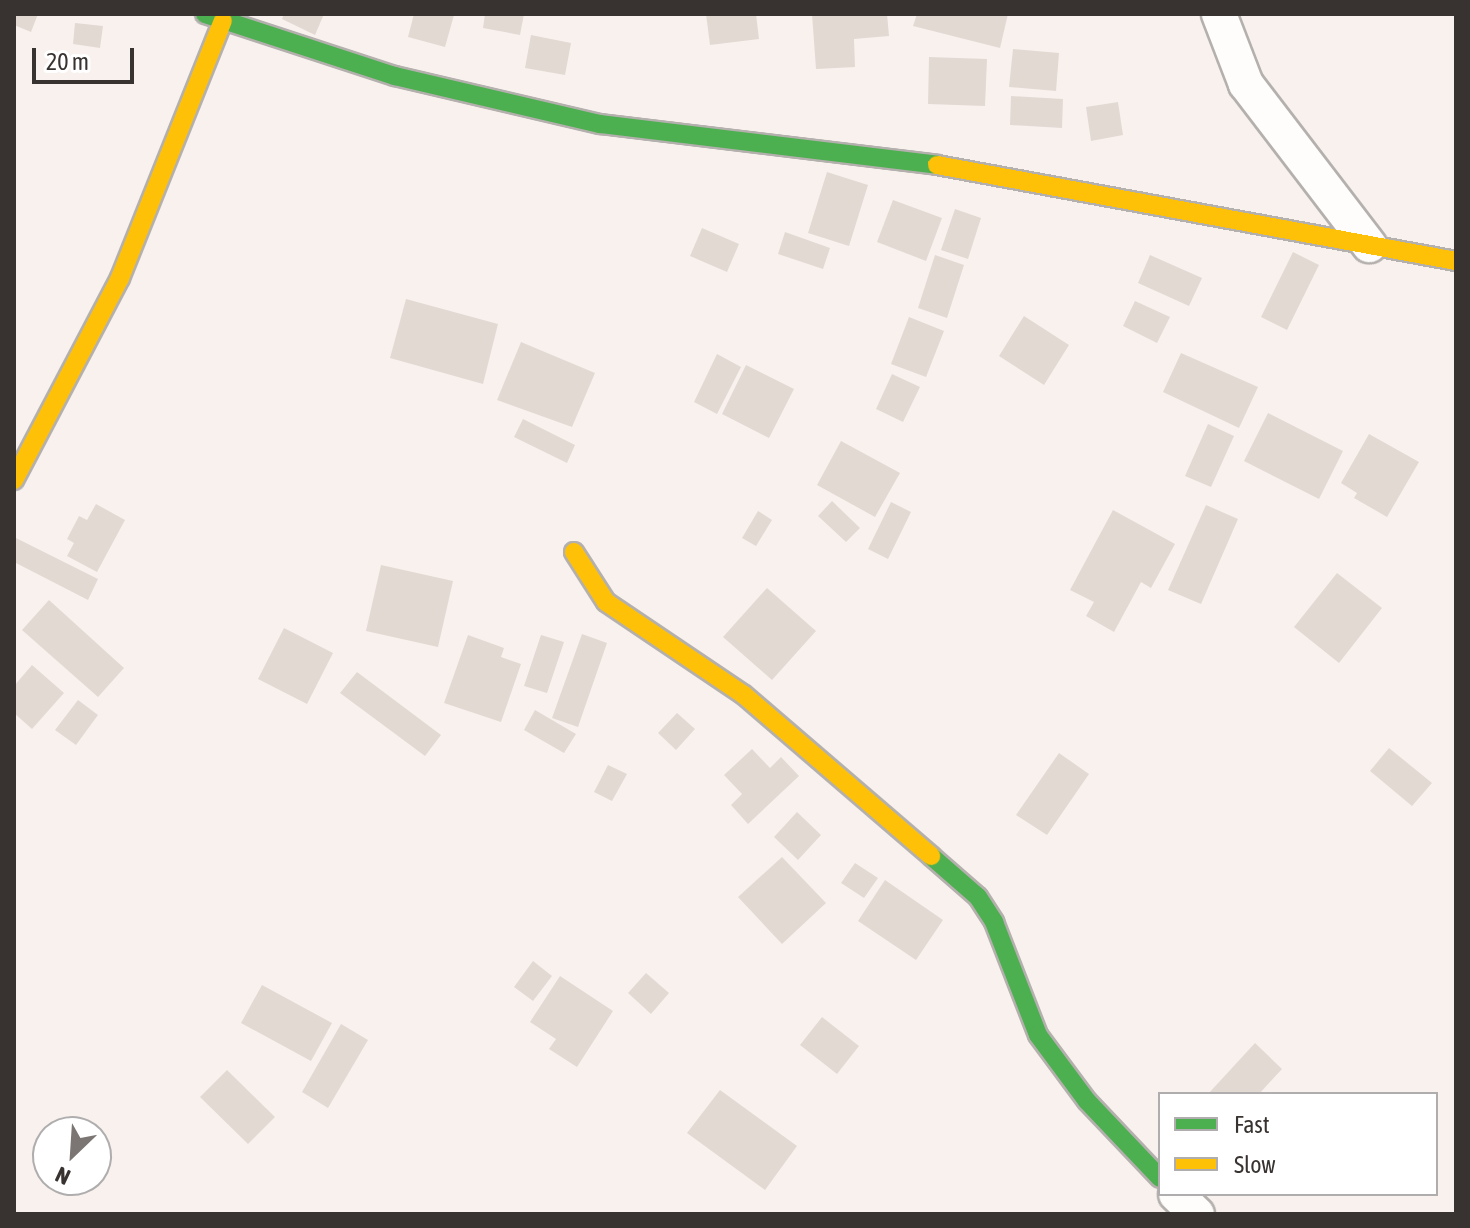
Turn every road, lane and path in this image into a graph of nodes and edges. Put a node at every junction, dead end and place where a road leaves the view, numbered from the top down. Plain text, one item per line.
1 (1219, 14) edge
2 (214, 17) edge
3 (1369, 245) junction
4 (1456, 261) edge
5 (14, 480) edge
6 (574, 552) dead end
7 (1158, 1176) edge
8 (1178, 1196) edge
9 (1197, 1214) edge

1 - 3 street
2 - 3 street
2 - 5 street
3 - 4 street
6 - 7 street
8 - 9 street

